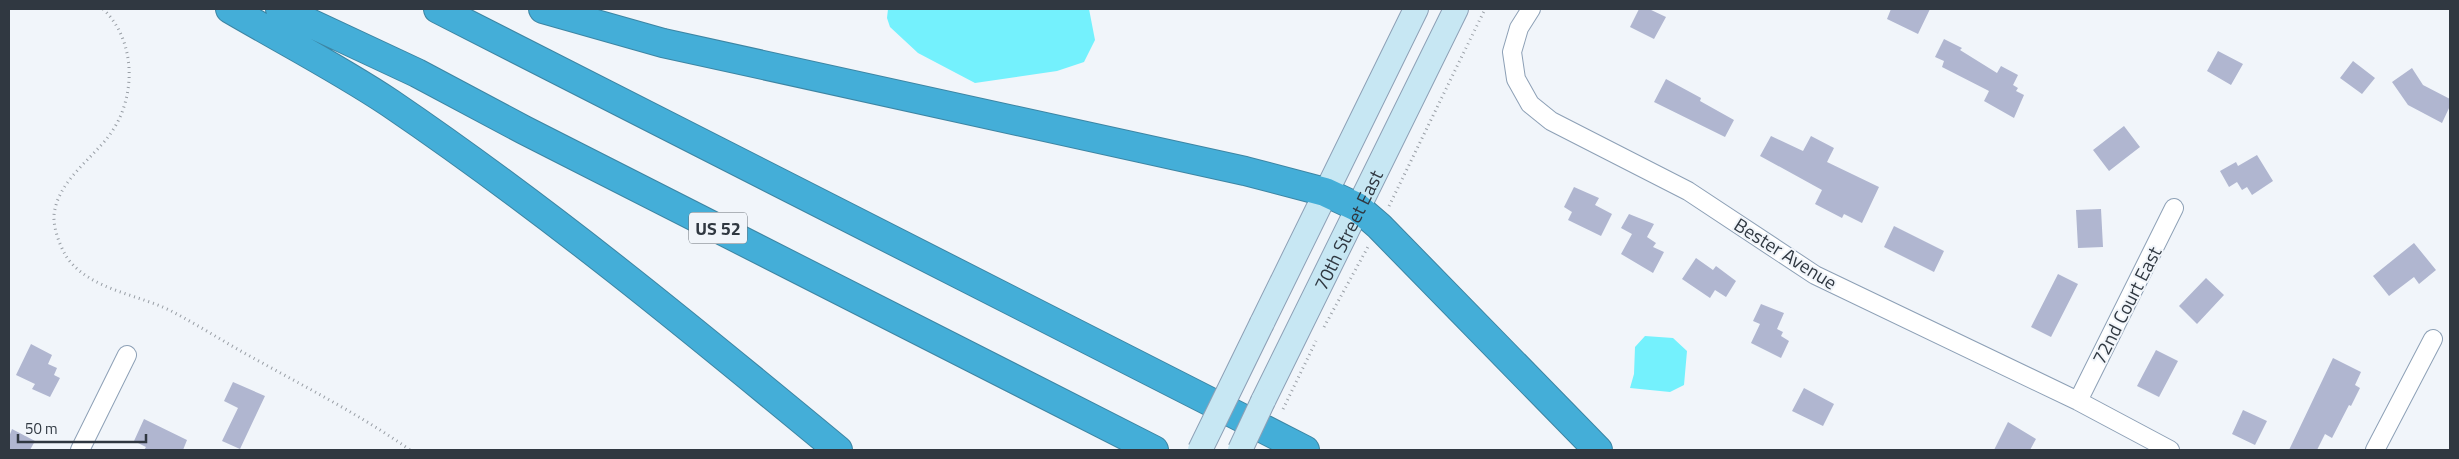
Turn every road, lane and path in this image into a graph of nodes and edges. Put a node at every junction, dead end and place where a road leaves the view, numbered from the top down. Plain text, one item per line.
1 (103, 9) edge
2 (230, 9) edge
3 (280, 9) edge
4 (438, 9) edge
5 (543, 9) edge
6 (1416, 9) edge
7 (1456, 9) edge
8 (1485, 9) edge
9 (1531, 9) edge
10 (1325, 192) junction
11 (1358, 207) junction
12 (2174, 208) dead end
13 (1379, 226) junction
14 (2433, 339) dead end
15 (1305, 340) junction
16 (127, 355) dead end
17 (2078, 401) junction
18 (1279, 417) dead end
19 (80, 450) edge
20 (410, 450) edge
21 (838, 450) edge
22 (1154, 450) edge
23 (1200, 450) edge
24 (1240, 450) edge
25 (1305, 450) edge
26 (1598, 450) edge
27 (2170, 450) edge
28 (2376, 450) edge

1 - 20 path
2 - 21 highway
3 - 22 highway, US 52
4 - 25 highway
5 - 10 highway
6 - 10 main road, 70th Street East
7 - 11 main road, 70th Street East
8 - 13 path
9 - 17 street, Bester Avenue
10 - 11 highway
10 - 23 main road, 70th Street East, bridge
11 - 13 highway
11 - 15 main road, 70th Street East
12 - 17 street, 72nd Court East
13 - 15 path
13 - 26 highway
14 - 28 street
15 - 18 path, bridge
15 - 24 main road, 70th Street East, bridge
16 - 19 street
17 - 27 street, Bester Avenue

